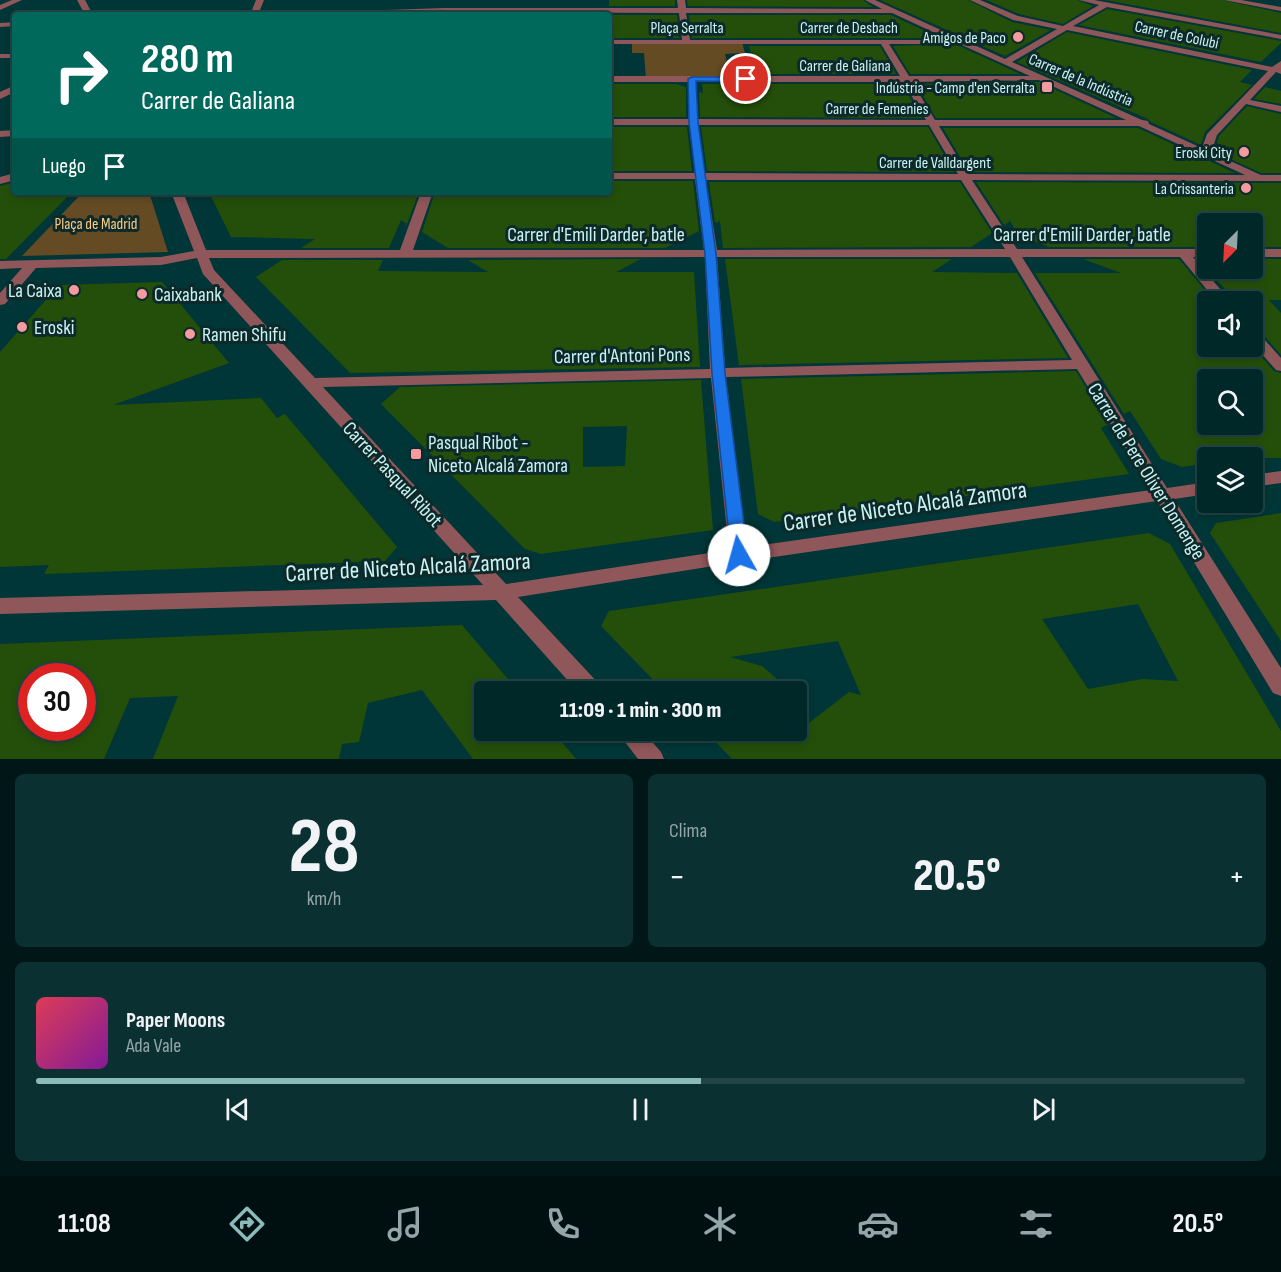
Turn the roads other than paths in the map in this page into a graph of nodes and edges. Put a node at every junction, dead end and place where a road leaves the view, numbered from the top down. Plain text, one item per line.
1 (18, 0) edge
2 (470, 0) edge
3 (681, 0) edge
4 (869, 0) edge
5 (974, 0) edge
6 (1083, 0) edge
7 (1228, 0) edge
8 (1109, 2) edge
9 (0, 8) edge
10 (1281, 9) edge
11 (444, 10) junction
12 (683, 11) junction
13 (892, 11) junction
14 (386, 12) edge
15 (440, 12) edge
16 (1065, 27) junction
17 (1281, 37) edge
18 (612, 42) edge
19 (686, 42) junction
20 (742, 42) joint
21 (884, 42) junction
22 (957, 42) junction
23 (1004, 63) junction
24 (1279, 68) edge
25 (612, 79) edge
26 (692, 79) junction
27 (1043, 79) junction
28 (906, 80) junction
29 (1244, 101) junction
30 (1281, 109) edge
31 (612, 122) edge
32 (693, 122) junction
33 (934, 123) junction
34 (1146, 123) junction
35 (1168, 134) junction
36 (1212, 135) junction
37 (1281, 173) edge
38 (612, 176) edge
39 (700, 176) junction
40 (966, 178) junction
41 (1262, 178) junction
42 (1281, 178) edge
43 (1281, 186) edge
44 (178, 195) edge
45 (426, 195) edge
46 (1183, 253) junction
47 (1197, 253) edge
48 (1263, 253) edge
49 (1281, 253) edge
50 (200, 254) junction
51 (405, 254) junction
52 (711, 254) junction
53 (1014, 254) junction
54 (33, 264) junction
55 (0, 265) edge
56 (1216, 291) edge
57 (0, 301) edge
58 (1263, 347) edge
59 (1081, 364) junction
60 (1281, 367) edge
61 (718, 373) junction
62 (309, 383) junction
63 (1281, 477) edge
64 (1263, 479) edge
65 (1197, 490) edge
66 (1161, 495) junction
67 (739, 555) junction
68 (504, 592) junction
69 (0, 606) edge
70 (582, 681) edge
71 (1281, 687) edge
72 (637, 741) edge
73 (653, 759) edge

1 - 9 street
2 - 11 street
3 - 12 street
4 - 13 street, Carrer de la Indústria
5 - 16 street, Carrer de Colubí
6 - 8 street
7 - 10 street
8 - 16 street
8 - 17 street
11 - 12 street
11 - 14 street
11 - 15 street
12 - 13 street
12 - 19 street
13 - 22 street, Carrer de la Indústria
16 - 23 street
16 - 24 street, Carrer de Colubí
18 - 19 street, Plaça Serralta
19 - 20 street, Plaça Serralta
20 - 21 street, Carrer de Desbach
21 - 22 street, Carrer de Desbach
21 - 28 street, Carrer de Pere Oliver Domenge
22 - 23 street, Carrer de la Indústria
23 - 27 street, Carrer de la Indústria
24 - 29 street
25 - 26 street, Carrer de Galiana
26 - 28 street, Carrer de Galiana
26 - 32 street
27 - 28 street, Carrer de Galiana
27 - 34 street, Carrer de la Indústria
28 - 33 street, Carrer de Pere Oliver Domenge
29 - 30 street
29 - 36 street
31 - 32 street, Carrer de Femenies
32 - 33 street, Carrer de Femenies
32 - 39 street
33 - 34 street, Carrer de Femenies
33 - 40 street, Carrer de Pere Oliver Domenge
34 - 35 street, Carrer de la Indústria
35 - 36 street
35 - 41 street, Carrer de la Indústria
36 - 37 street
38 - 39 street, Carrer de Valldargent
39 - 40 street, Carrer de Valldargent
39 - 52 street
40 - 41 street, Carrer de Valldargent
40 - 53 street, Carrer de Pere Oliver Domenge
41 - 42 street, Carrer de Valldargent
41 - 43 street, Carrer de la Indústria
44 - 50 street, Carrer Pasqual Ribot
45 - 51 street
46 - 47 street, Carrer d'Emili Darder, batle
46 - 53 street, Carrer d'Emili Darder, batle
46 - 56 street
48 - 49 street
50 - 51 street, Carrer d'Emili Darder, batle
50 - 54 street, Carrer d'Emili Darder, batle
50 - 62 street, Carrer Pasqual Ribot
51 - 52 street, Carrer d'Emili Darder, batle
52 - 53 street, Carrer d'Emili Darder, batle
52 - 61 street
53 - 59 street, Carrer de Pere Oliver Domenge
54 - 55 street, Carrer d'Emili Darder, batle
54 - 57 street
58 - 60 street
59 - 61 street, Carrer d'Antoni Pons
59 - 66 street, Carrer de Pere Oliver Domenge
61 - 62 street, Carrer d'Antoni Pons
61 - 67 street
62 - 68 street, Carrer Pasqual Ribot
63 - 64 street
65 - 66 street, Carrer de Niceto Alcalá Zamora
66 - 67 street, Carrer de Niceto Alcalá Zamora
66 - 71 street, Carrer de Pere Oliver Domenge
67 - 68 street, Carrer de Niceto Alcalá Zamora
68 - 69 street, Carrer de Niceto Alcalá Zamora
68 - 70 street, Carrer Pasqual Ribot
72 - 73 street

